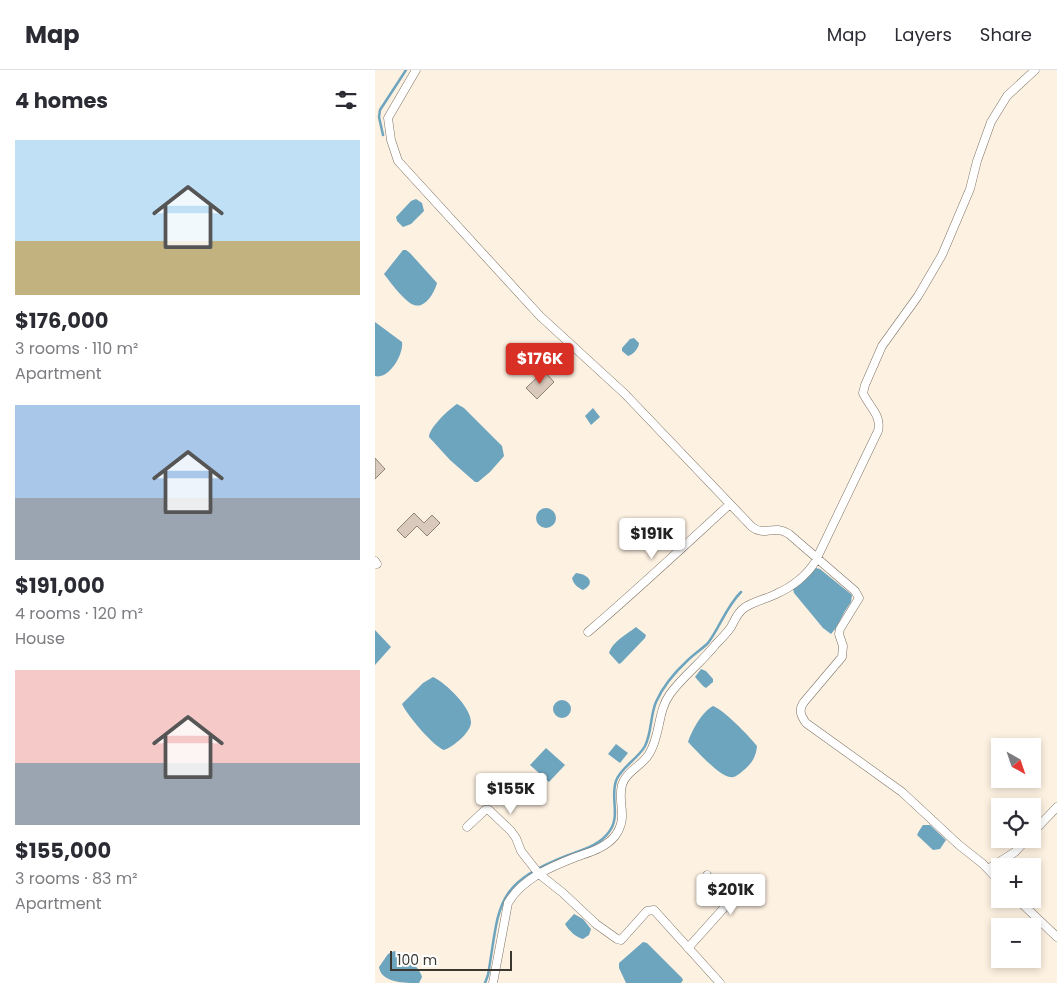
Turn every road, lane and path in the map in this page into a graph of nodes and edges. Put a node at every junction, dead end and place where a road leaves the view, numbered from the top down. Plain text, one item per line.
1 (416, 70) edge
2 (1035, 70) edge
3 (730, 504) junction
4 (817, 558) junction
5 (588, 632) dead end
6 (1057, 807) edge
7 (1041, 824) edge
8 (467, 827) dead end
9 (1019, 848) edge
10 (988, 869) junction
11 (991, 872) edge
12 (539, 874) junction
13 (707, 875) dead end
14 (1026, 908) edge
15 (1057, 937) edge
16 (688, 948) junction
17 (493, 983) edge
18 (720, 983) edge

1 - 3 street
2 - 4 street
3 - 4 street
3 - 5 street
4 - 10 street
4 - 12 street
6 - 7 street
8 - 12 street
9 - 10 street
10 - 11 street
12 - 16 street
12 - 17 street
13 - 16 street
14 - 15 street
16 - 18 street

